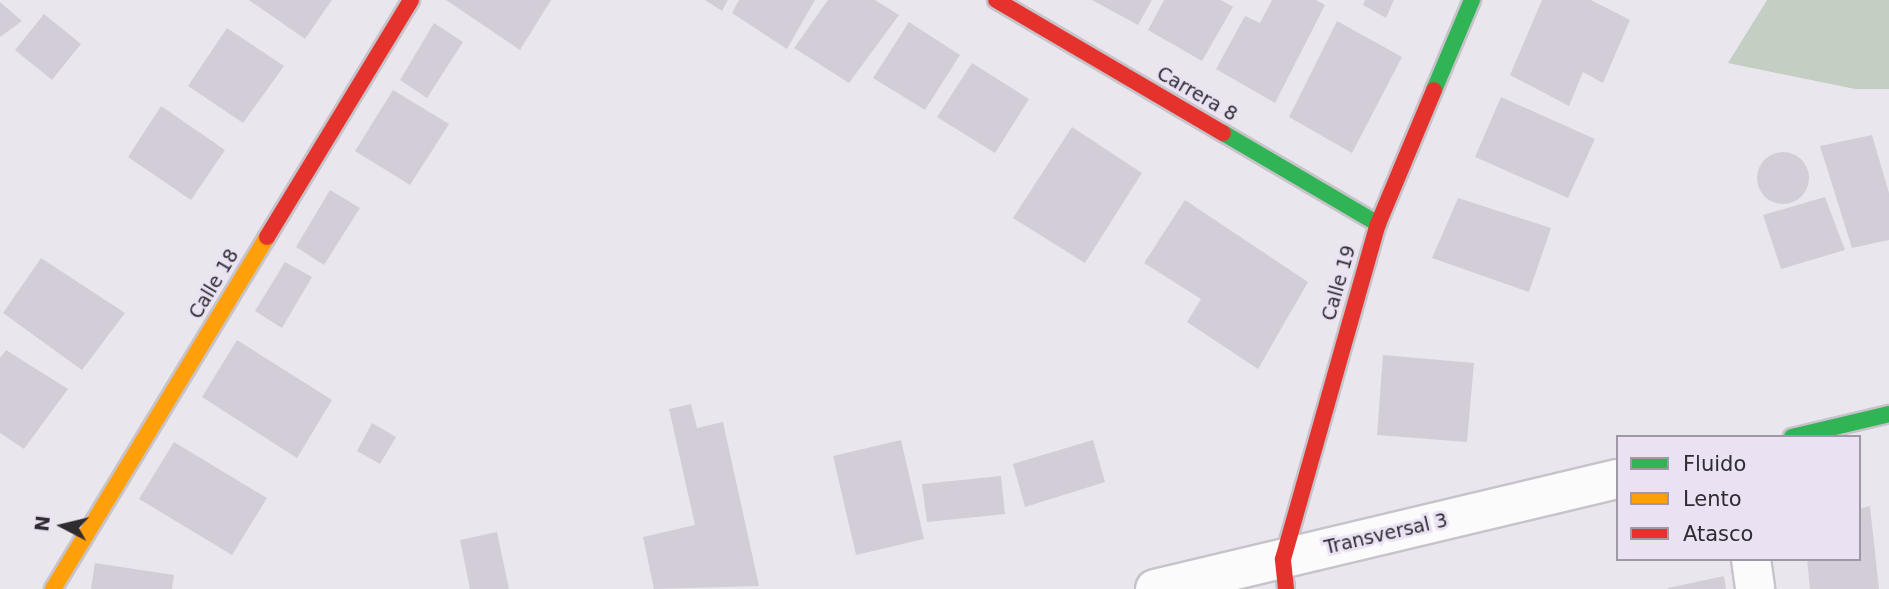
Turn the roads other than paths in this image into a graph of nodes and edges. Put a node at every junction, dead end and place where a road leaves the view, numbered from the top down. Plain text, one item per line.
1 (411, 0) edge
2 (996, 0) edge
3 (1472, 0) edge
4 (1378, 224) junction
5 (1889, 414) edge
6 (1800, 435) edge
7 (1616, 480) edge
8 (1751, 561) edge
9 (1284, 574) edge
10 (54, 589) edge
11 (1155, 589) edge
12 (1755, 589) edge

1 - 10 street, Calle 18
2 - 4 street, Carrera 8
3 - 4 street, Calle 19
4 - 9 street, Calle 19
5 - 6 street
7 - 9 street, Transversal 3
8 - 12 street
9 - 11 street, Transversal 3

